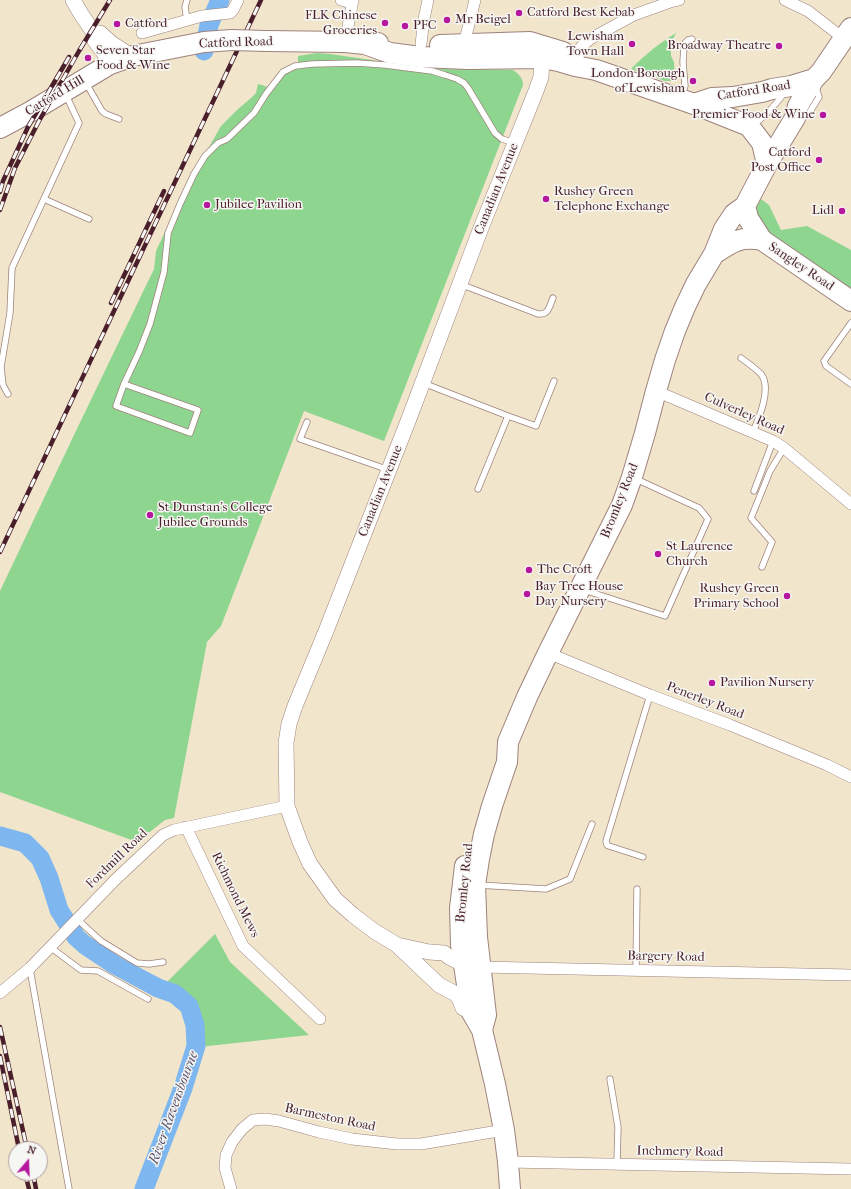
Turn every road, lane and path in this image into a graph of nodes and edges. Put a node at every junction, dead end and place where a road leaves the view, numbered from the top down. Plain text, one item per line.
1 (73, 0) edge
2 (187, 0) edge
3 (238, 0) edge
4 (341, 0) edge
5 (428, 0) edge
6 (475, 0) edge
7 (679, 0) edge
8 (792, 1) edge
9 (353, 2) edge
10 (187, 20) junction
11 (142, 33) dead end
12 (847, 33) edge
13 (692, 38) dead end
14 (345, 42) junction
15 (365, 44) junction
16 (421, 44) junction
17 (492, 44) junction
18 (123, 52) junction
19 (462, 52) junction
20 (578, 57) junction
21 (542, 58) junction
22 (596, 70) junction
23 (84, 79) junction
24 (814, 79) junction
25 (791, 86) junction
26 (64, 91) junction
27 (687, 101) junction
28 (119, 119) dead end
29 (749, 126) junction
30 (0, 128) edge
31 (515, 144) junction
32 (767, 164) junction
33 (44, 199) junction
34 (745, 215) junction
35 (89, 219) dead end
36 (762, 240) junction
37 (714, 254) junction
38 (460, 284) junction
39 (553, 298) dead end
40 (851, 301) edge
41 (851, 323) edge
42 (741, 358) dead end
43 (554, 381) dead end
44 (423, 383) junction
45 (124, 384) junction
46 (851, 384) edge
47 (656, 391) junction
48 (8, 394) dead end
49 (508, 416) junction
50 (307, 422) dead end
51 (753, 432) junction
52 (773, 441) junction
53 (784, 448) junction
54 (389, 470) junction
55 (632, 477) junction
56 (478, 489) dead end
57 (754, 491) dead end
58 (851, 504) edge
59 (762, 567) dead end
60 (580, 589) junction
61 (548, 652) junction
62 (650, 695) junction
63 (508, 742) junction
64 (851, 777) edge
65 (287, 806) junction
66 (592, 824) dead end
67 (186, 827) junction
68 (643, 857) dead end
69 (476, 885) junction
70 (637, 889) dead end
71 (76, 919) junction
72 (397, 945) junction
73 (50, 947) junction
74 (452, 949) junction
75 (429, 952) junction
76 (163, 962) dead end
77 (472, 966) junction
78 (30, 968) junction
79 (422, 969) junction
80 (636, 971) junction
81 (851, 975) edge
82 (0, 993) edge
83 (148, 999) dead end
84 (471, 1011) junction
85 (320, 1019) dead end
86 (482, 1030) junction
87 (610, 1079) dead end
88 (504, 1130) junction
89 (508, 1162) junction
90 (617, 1164) junction
91 (851, 1169) edge
92 (69, 1189) edge
93 (231, 1189) edge
94 (510, 1189) edge

1 - 18 street
2 - 10 lane
3 - 10 street
4 - 9 street
5 - 16 street
6 - 19 street
7 - 20 street
8 - 12 street
9 - 14 street
10 - 11 street
12 - 24 highway, Bromley Road
13 - 27 lane
14 - 15 highway, Catford Road
14 - 18 highway, Catford Road, bridge
15 - 16 highway, Catford Road
15 - 19 highway, Catford Road
16 - 19 highway, Catford Road
17 - 19 highway, Catford Road
17 - 20 highway, Catford Road
17 - 21 street
18 - 23 highway, Catford Hill
19 - 21 highway, Catford Road
20 - 22 highway, Catford Road
21 - 22 highway, Catford Road
21 - 31 street, Canadian Avenue
22 - 27 highway, Catford Road
23 - 26 highway, Catford Hill
23 - 28 lane
24 - 25 highway, Catford Road
24 - 32 highway, Bromley Road
25 - 27 highway, Catford Road
25 - 29 lane
26 - 30 highway, Catford Hill
26 - 33 lane
27 - 29 highway, Catford Road
29 - 32 highway
31 - 38 street, Canadian Avenue
31 - 45 lane
32 - 34 highway, Bromley Road
33 - 35 lane
33 - 48 lane
34 - 36 highway, Sangley Road
34 - 37 highway, Bromley Road
36 - 37 highway, Bromley Road
36 - 40 highway, Sangley Road
37 - 47 highway, Bromley Road
38 - 39 lane
38 - 44 street, Canadian Avenue
41 - 46 lane
42 - 51 lane
43 - 49 lane
44 - 49 lane
44 - 54 street, Canadian Avenue
45 - 45 lane
47 - 51 street, Culverley Road
47 - 55 highway, Bromley Road
49 - 56 lane
50 - 54 lane
51 - 52 street, Culverley Road
52 - 53 street, Culverley Road
52 - 57 lane
53 - 58 street, Culverley Road
53 - 59 lane
54 - 65 street, Canadian Avenue
55 - 60 highway, Bromley Road
55 - 60 lane
60 - 61 highway, Bromley Road
61 - 62 street, Penerley Road
61 - 63 highway, Bromley Road
62 - 64 street, Penerley Road
62 - 68 lane
63 - 69 highway, Bromley Road
63 - 74 highway, Bromley Road
65 - 67 street, Fordmill Road
65 - 72 street, Canadian Avenue
66 - 69 lane
67 - 71 street, Fordmill Road
67 - 85 street, Richmond Mews
69 - 77 highway, Bromley Road
70 - 80 lane
71 - 73 street, Fordmill Road
71 - 76 lane
72 - 75 street, Canadian Avenue
72 - 79 street, Canadian Avenue
73 - 78 street, Fordmill Road
73 - 83 lane
74 - 75 street, Canadian Avenue
74 - 77 highway, Bromley Road
75 - 79 street
77 - 80 street, Bargery Road
77 - 84 highway, Bromley Road
77 - 86 highway, Bromley Road
78 - 82 street, Fordmill Road
78 - 92 lane
79 - 84 street, Canadian Avenue
80 - 81 street, Bargery Road
84 - 86 highway, Bromley Road
86 - 88 highway, Bromley Road
87 - 90 lane
88 - 89 highway, Bromley Road
88 - 93 street, Barmeston Road
89 - 90 street, Inchmery Road
89 - 94 highway, Bromley Road
90 - 91 street, Inchmery Road

